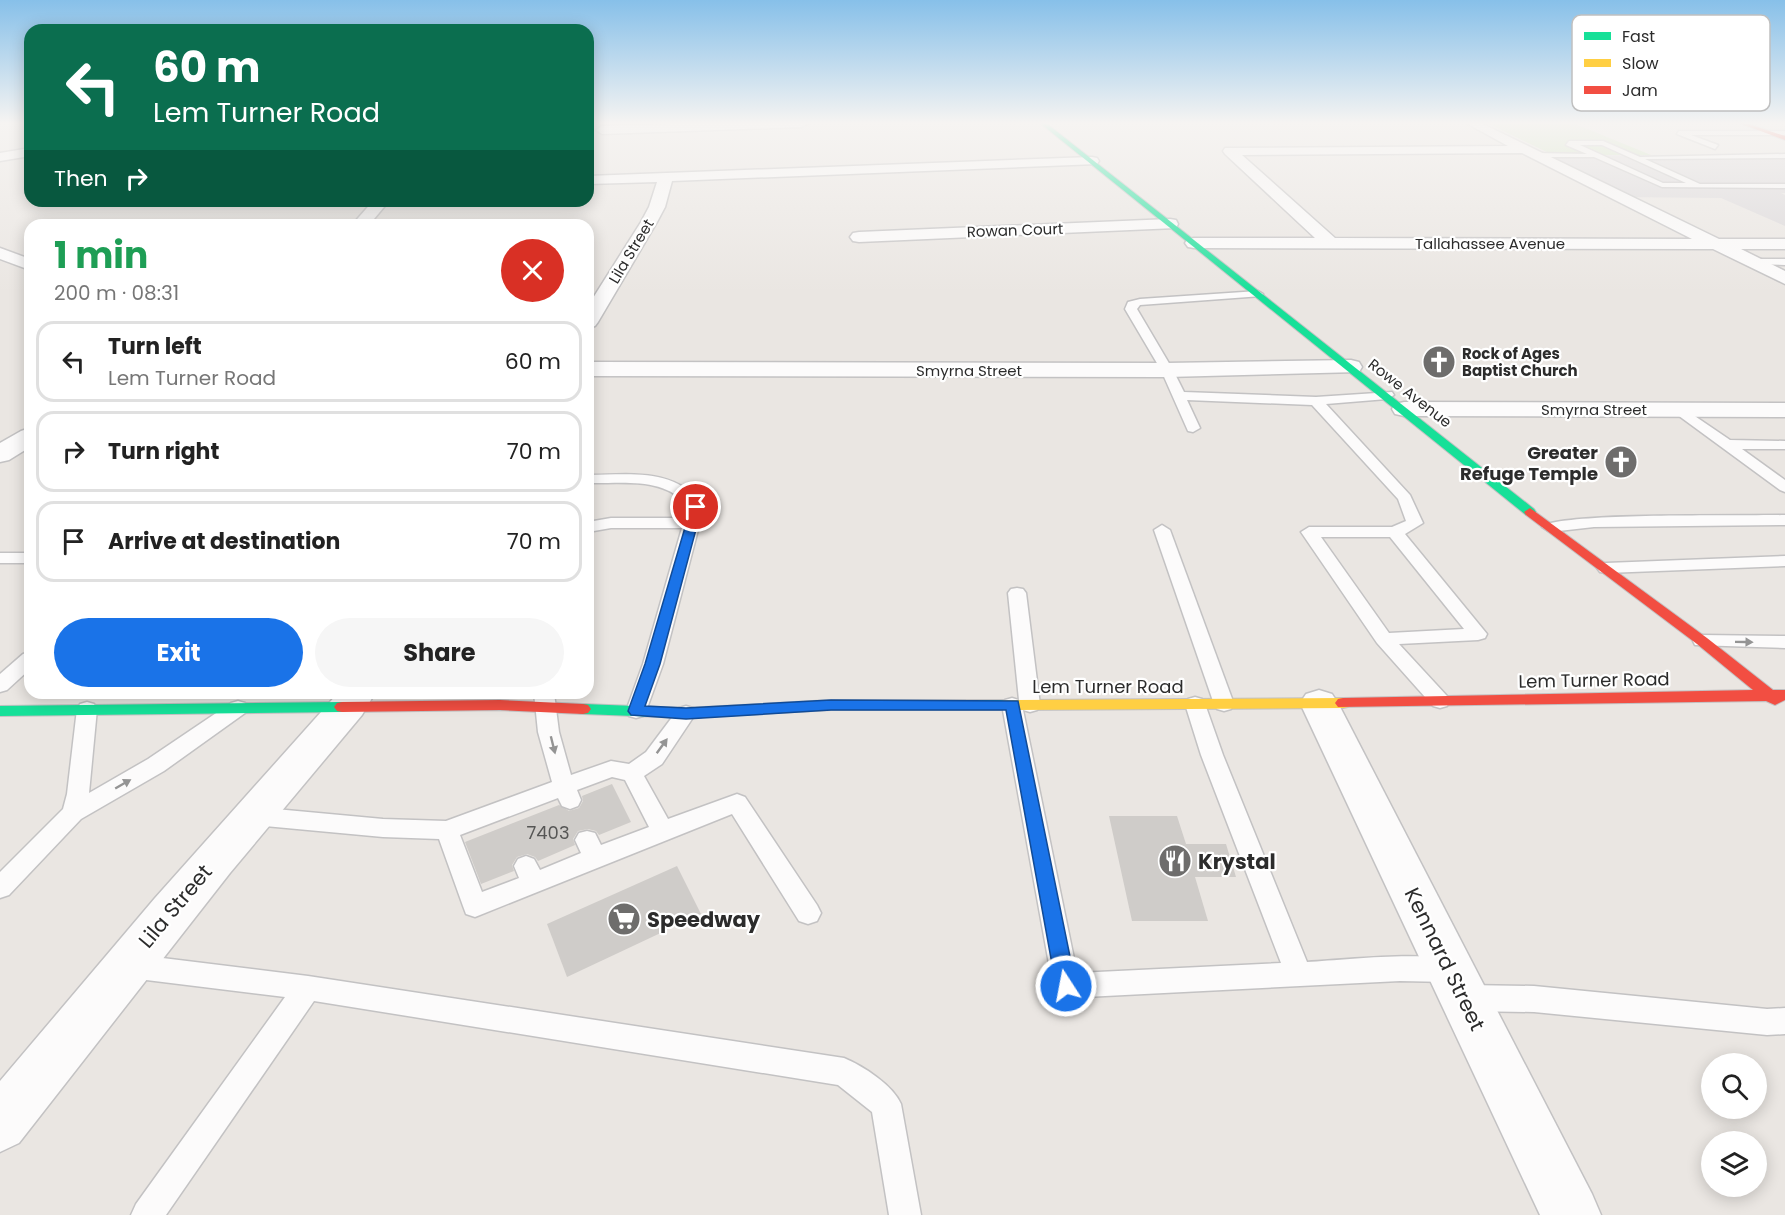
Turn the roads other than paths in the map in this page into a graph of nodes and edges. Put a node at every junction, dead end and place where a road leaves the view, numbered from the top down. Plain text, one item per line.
1 (665, 180) edge
2 (1115, 180) edge
3 (1261, 180) edge
4 (1586, 180) edge
5 (1650, 180) edge
6 (1685, 180) edge
7 (1699, 186) junction
8 (1785, 186) edge
9 (376, 207) edge
10 (365, 219) edge
11 (1170, 224) junction
12 (859, 237) dead end
13 (1329, 242) junction
14 (1194, 243) junction
15 (1715, 244) junction
16 (1785, 244) edge
17 (0, 253) edge
18 (1751, 262) junction
19 (1785, 262) edge
20 (24, 263) edge
21 (1785, 278) edge
22 (1258, 294) junction
23 (594, 312) edge
24 (1351, 368) junction
25 (594, 369) edge
26 (1167, 370) junction
27 (1179, 396) junction
28 (1263, 399) junction
29 (1316, 401) junction
30 (1395, 402) junction
31 (1231, 408) dead end
32 (1680, 410) junction
33 (1785, 410) edge
34 (1193, 428) dead end
35 (24, 440) edge
36 (1727, 444) junction
37 (1785, 445) edge
38 (0, 454) edge
39 (594, 479) edge
40 (1784, 485) edge
41 (1785, 520) edge
42 (692, 523) junction
43 (594, 526) edge
44 (1550, 527) junction
45 (1162, 530) dead end
46 (1395, 532) junction
47 (0, 558) edge
48 (24, 558) edge
49 (1785, 561) edge
50 (1606, 568) junction
51 (1017, 593) dead end
52 (1384, 639) junction
53 (1702, 641) junction
54 (1785, 642) edge
55 (24, 663) edge
56 (0, 685) edge
57 (1769, 695) junction
58 (1785, 695) edge
59 (544, 699) edge
60 (353, 700) edge
61 (1440, 701) junction
62 (1319, 703) junction
63 (1195, 704) junction
64 (1224, 704) junction
65 (1021, 705) junction
66 (238, 708) junction
67 (87, 709) junction
68 (1785, 710) edge
69 (0, 711) edge
70 (636, 711) junction
71 (686, 713) junction
72 (632, 773) junction
73 (567, 793) junction
74 (73, 813) junction
75 (250, 816) junction
76 (447, 830) junction
77 (663, 831) junction
78 (0, 888) edge
79 (808, 913) dead end
80 (125, 966) junction
81 (1299, 974) junction
82 (1458, 984) junction
83 (308, 987) junction
84 (1779, 1025) edge
85 (16, 1082) edge
86 (0, 1124) edge
87 (147, 1215) edge
88 (905, 1215) edge
89 (1571, 1215) edge

1 - 23 street, Lila Street
2 - 11 street, Rowe Avenue
3 - 13 street
4 - 15 street
5 - 7 lane
6 - 7 lane
7 - 8 lane
9 - 10 street
11 - 12 street, Rowan Court
11 - 14 street, Rowe Avenue
13 - 14 street, Tallahassee Avenue
13 - 15 street, Tallahassee Avenue
14 - 22 street, Rowe Avenue
15 - 16 street, Tallahassee Avenue
15 - 18 street
17 - 20 street
18 - 19 lane
18 - 21 street
22 - 24 street, Rowe Avenue
22 - 26 lane
24 - 26 street, Smyrna Street
24 - 30 street, Rowe Avenue
25 - 26 street, Smyrna Street
26 - 27 lane
27 - 28 lane
27 - 34 lane
28 - 29 lane
28 - 31 lane
29 - 30 lane
29 - 46 lane
30 - 32 street, Smyrna Street
30 - 44 street, Rowe Avenue
32 - 33 street, Smyrna Street
32 - 36 lane
35 - 38 street
36 - 37 lane
36 - 40 lane
39 - 42 lane
41 - 44 lane
42 - 43 lane
42 - 70 lane
44 - 50 street, Rowe Avenue
45 - 64 lane
46 - 52 lane
46 - 52 lane
47 - 48 lane
49 - 50 lane
50 - 53 street, Rowe Avenue
51 - 65 lane
52 - 61 lane
53 -> 54 lane
53 - 57 street, Rowe Avenue
55 - 56 lane
57 - 58 street, Lem Turner Road
57 - 61 street, Lem Turner Road
57 - 68 street, Rowe Avenue
59 - 60 street, Lem Turner Road
59 - 70 street, Lem Turner Road
59 -> 73 lane
60 - 66 street, Lem Turner Road
60 - 75 street, Lila Street
61 - 62 street, Lem Turner Road
62 - 64 street, Lem Turner Road
62 - 82 street, Kennard Street
63 - 64 street, Lem Turner Road
63 - 65 street, Lem Turner Road
63 - 81 lane
65 - 71 street, Lem Turner Road
65 - 81 lane
66 - 67 street, Lem Turner Road
74 -> 66 lane
67 - 69 street, Lem Turner Road
67 - 74 lane
70 - 71 street, Lem Turner Road
72 -> 71 lane
72 - 73 lane
72 - 77 lane
73 - 76 lane
74 - 78 lane
75 - 76 lane
75 - 80 street, Lila Street
76 - 77 lane
77 - 79 lane
80 - 83 lane
80 - 85 street, Lila Street
81 - 82 lane
82 - 84 lane
82 - 89 street, Kennard Street
83 - 87 lane
83 - 88 lane
85 - 86 street, Lila Street

